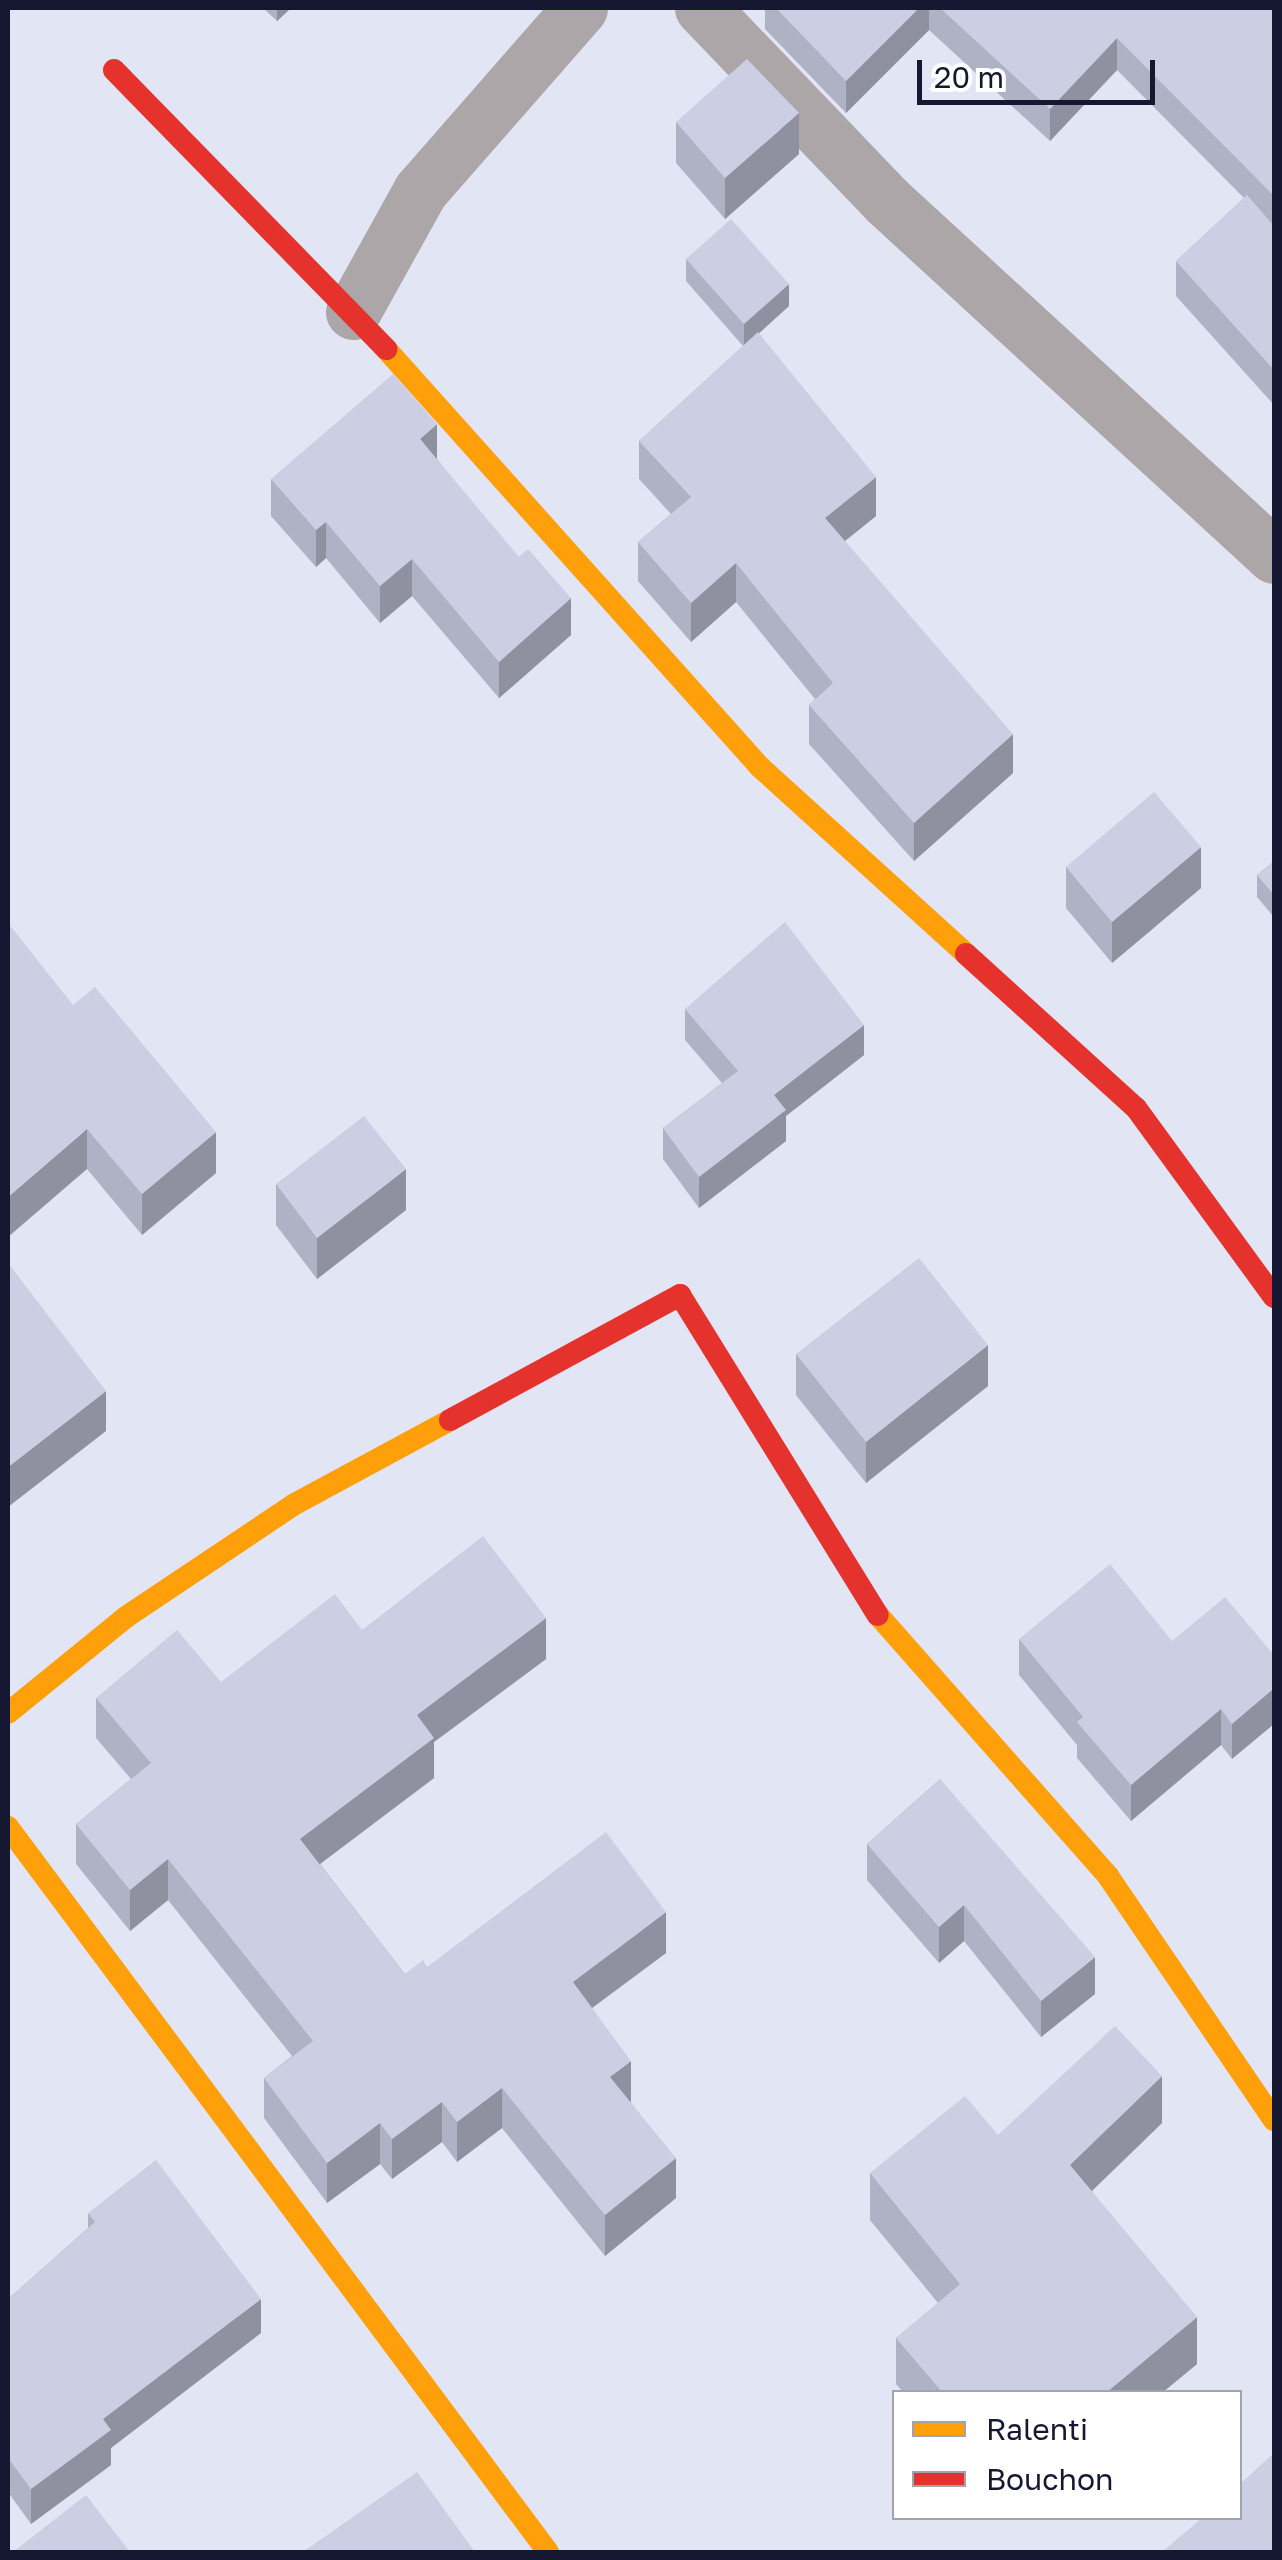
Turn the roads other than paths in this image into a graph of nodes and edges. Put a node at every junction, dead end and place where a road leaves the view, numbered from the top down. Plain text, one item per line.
1 (580, 8) edge
2 (702, 8) edge
3 (114, 70) dead end
4 (352, 312) junction
5 (1274, 556) edge
6 (1274, 1296) edge
7 (8, 1713) edge
8 (8, 1827) edge
9 (1274, 2120) edge
10 (548, 2552) edge

1 - 4 street
2 - 5 street
3 - 4 street
4 - 6 street
7 - 9 street
8 - 10 street

